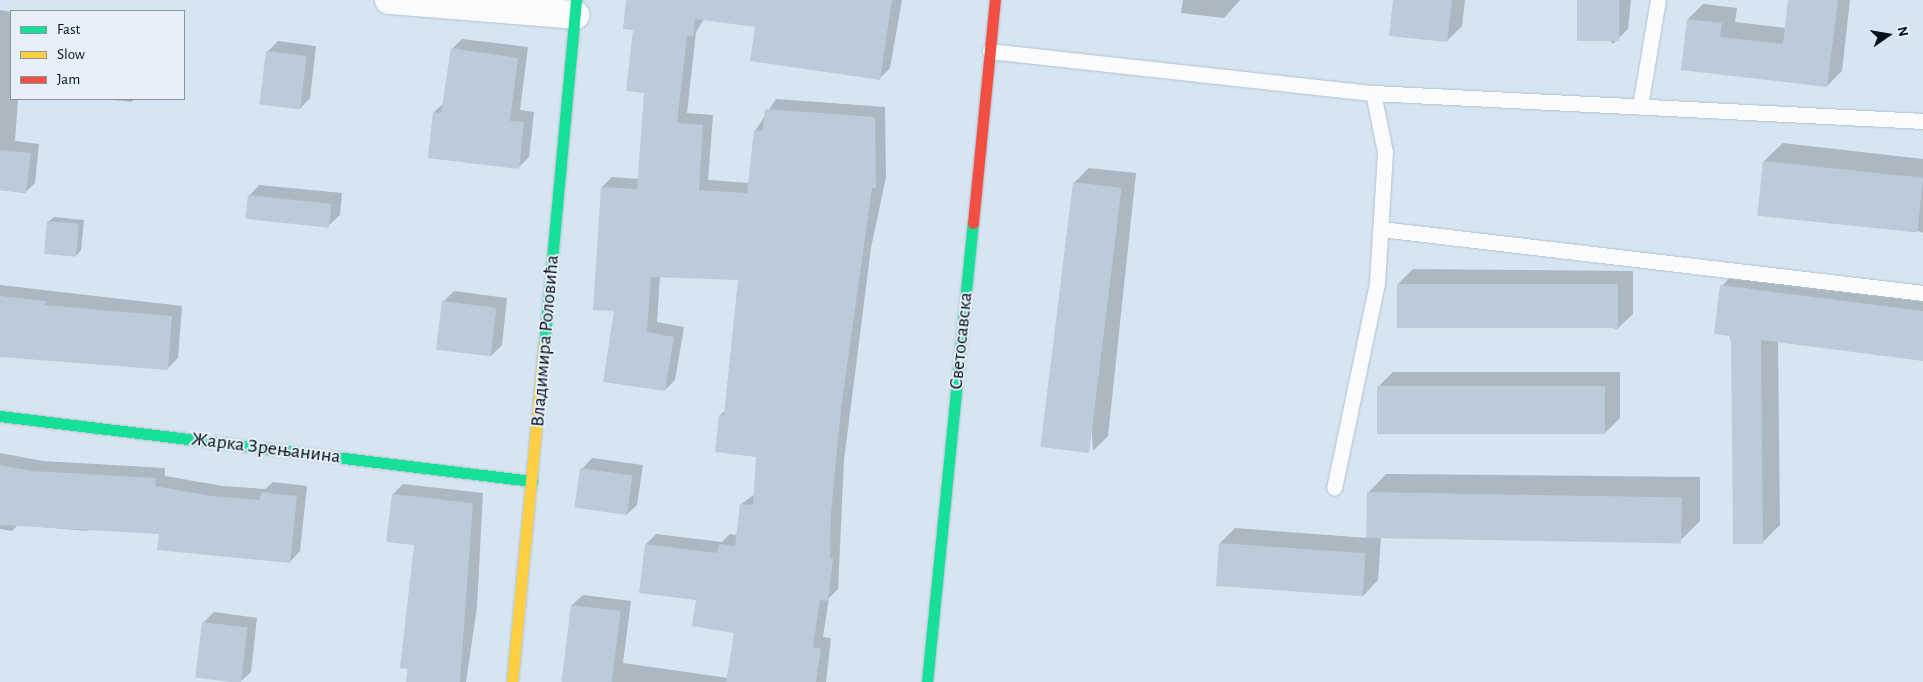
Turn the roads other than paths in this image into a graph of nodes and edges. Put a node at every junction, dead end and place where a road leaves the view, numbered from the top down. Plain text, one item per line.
1 (389, 0) edge
2 (995, 0) edge
3 (1658, 0) edge
4 (576, 8) edge
5 (990, 51) junction
6 (1373, 93) junction
7 (1640, 106) junction
8 (1923, 121) edge
9 (1381, 229) junction
10 (1923, 293) edge
11 (0, 416) edge
12 (532, 481) junction
13 (1334, 488) dead end
14 (512, 682) edge
15 (927, 682) edge

1 - 4 street
2 - 5 street, Светосавска
3 - 7 lane
4 - 12 street, Владимира Роловића
5 - 6 lane
5 - 15 street, Светосавска
6 - 7 lane
6 - 9 lane
7 - 8 lane
9 - 10 lane
9 - 13 lane
11 - 12 street, Жарка Зрењанина
12 - 14 street, Владимира Роловића

